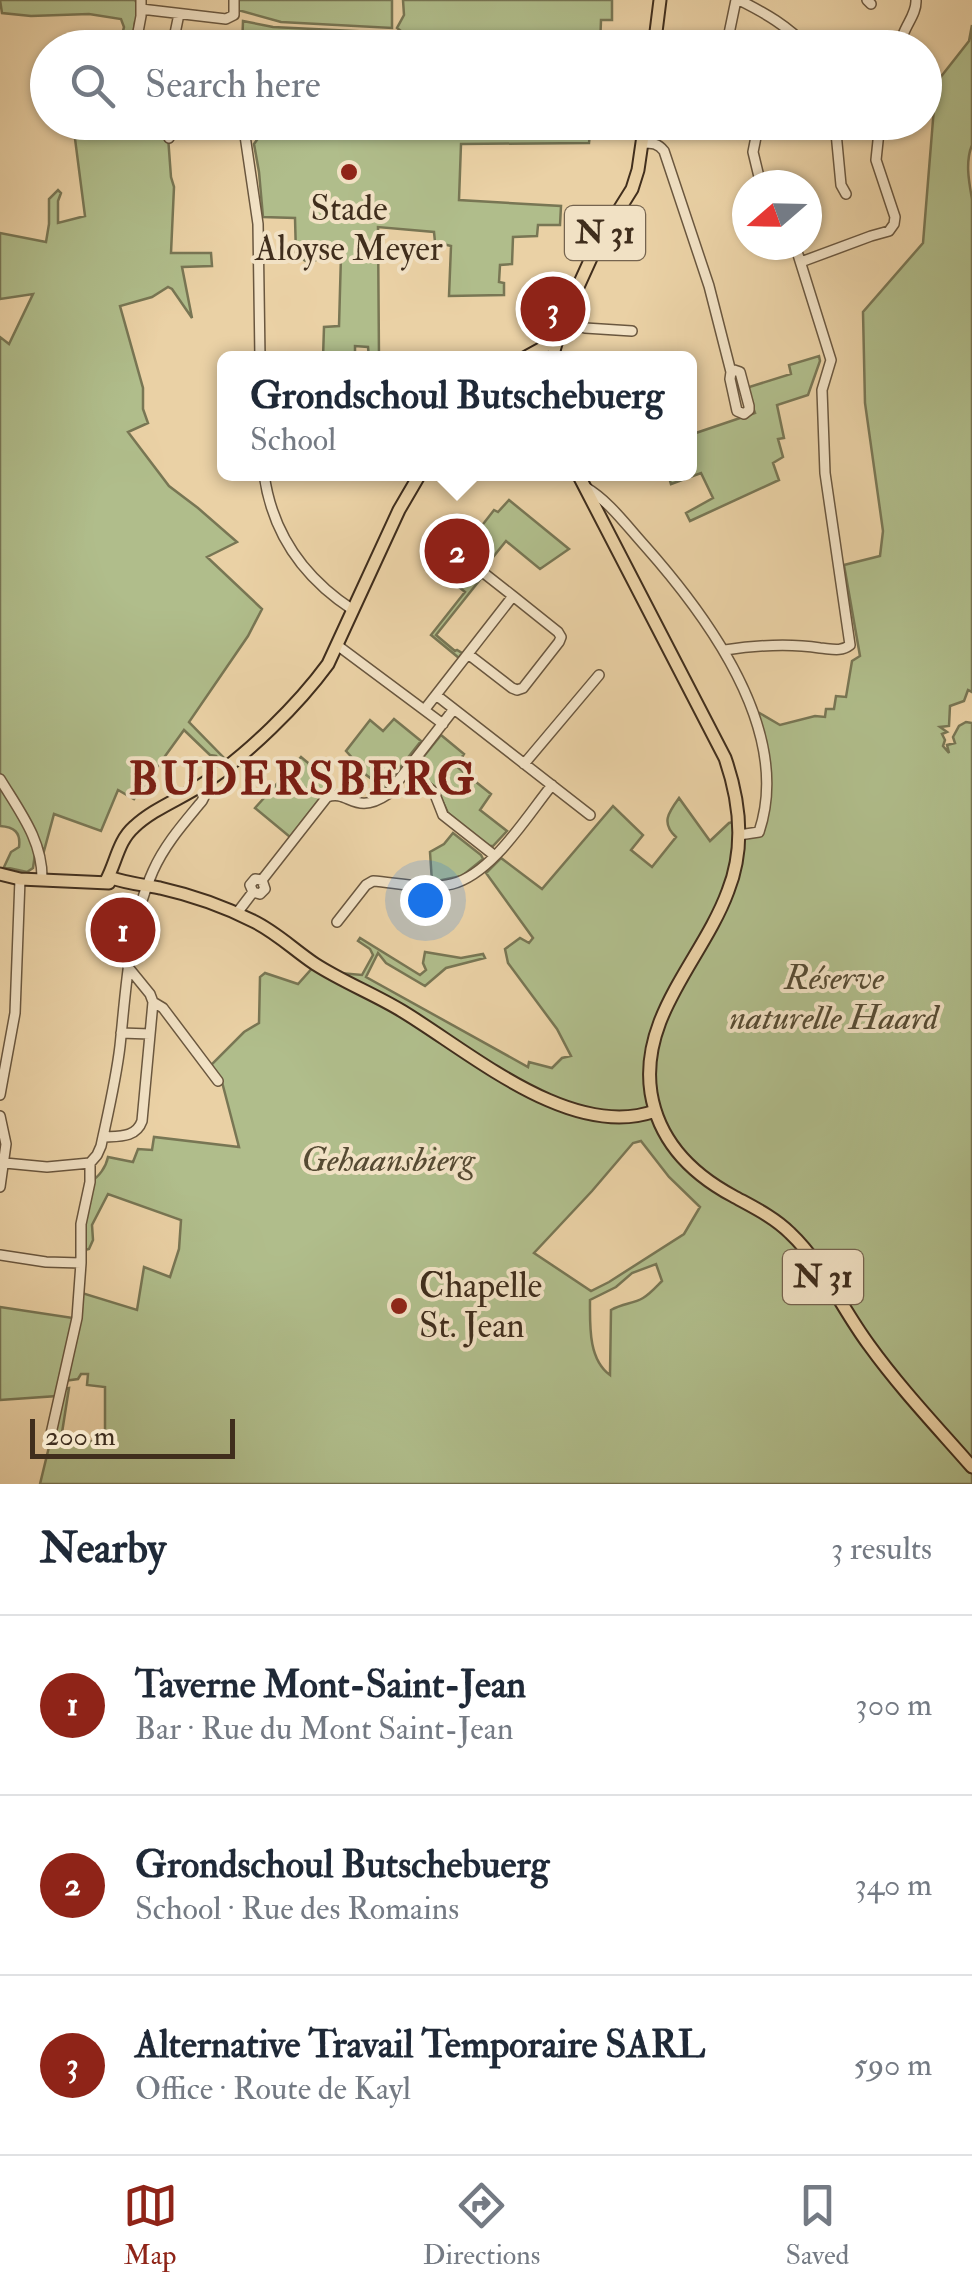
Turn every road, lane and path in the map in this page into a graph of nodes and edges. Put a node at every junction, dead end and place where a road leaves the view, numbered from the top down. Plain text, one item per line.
1 (234, 0) edge
2 (660, 0) edge
3 (738, 0) edge
4 (916, 0) edge
5 (141, 5) edge
6 (179, 14) junction
7 (138, 30) edge
8 (176, 30) edge
9 (656, 30) edge
10 (730, 30) edge
11 (787, 30) edge
12 (904, 30) edge
13 (246, 140) edge
14 (642, 140) edge
15 (755, 140) edge
16 (837, 140) edge
17 (878, 140) edge
18 (642, 143) junction
19 (757, 170) edge
20 (846, 194) dead end
21 (801, 262) joint
22 (562, 322) junction
23 (632, 332) dead end
24 (260, 351) edge
25 (551, 351) edge
26 (731, 372) dead end
27 (266, 481) edge
28 (416, 481) edge
29 (582, 481) edge
30 (585, 487) junction
31 (471, 563) dead end
32 (513, 596) junction
33 (353, 610) junction
34 (337, 645) junction
35 (725, 650) junction
36 (468, 654) junction
37 (600, 675) dead end
38 (436, 696) junction
39 (425, 709) junction
40 (454, 710) junction
41 (443, 724) junction
42 (524, 764) junction
43 (406, 771) junction
44 (0, 779) edge
45 (552, 785) junction
46 (202, 786) junction
47 (590, 814) dead end
48 (739, 836) junction
49 (494, 856) junction
50 (0, 874) edge
51 (20, 879) junction
52 (107, 879) junction
53 (42, 880) junction
54 (147, 886) junction
55 (237, 913) junction
56 (337, 922) dead end
57 (128, 966) junction
58 (153, 1002) junction
59 (121, 1033) junction
60 (150, 1034) junction
61 (218, 1081) dead end
62 (0, 1095) edge
63 (655, 1110) junction
64 (0, 1116) edge
65 (103, 1137) junction
66 (5, 1163) junction
67 (90, 1163) junction
68 (0, 1186) edge
69 (0, 1255) edge
70 (82, 1263) junction
71 (50, 1438) dead end
72 (972, 1467) edge

1 - 6 street
2 - 9 main road
3 - 10 street
3 - 11 street
4 - 12 street
5 - 6 street
5 - 7 street
6 - 8 street
13 - 24 street
14 - 18 main road, N 31
15 - 19 street
16 - 20 street
17 - 21 street
18 - 22 main road, N 31
18 - 26 street
21 - 35 street
22 - 23 street
22 - 25 main road, N 31
27 - 33 street
28 - 33 main road
29 - 30 main road, N 31
30 - 35 street
30 - 48 main road, N 31
31 - 32 street
32 - 36 street
32 - 36 street
33 - 34 main road
34 - 39 street
34 - 46 main road
35 - 48 street
36 - 38 street
37 - 42 street
38 - 39 street
38 - 40 street
39 - 41 street
40 - 41 street
40 - 42 street
41 - 43 street
42 - 45 street
43 - 49 street
43 - 55 street
44 - 53 street
45 - 47 street
45 - 49 street
46 - 52 main road
46 - 54 street
48 - 63 main road, N 31
49 - 56 street
50 - 51 main road
51 - 53 main road
51 - 62 street
52 - 53 main road
52 - 54 main road
54 - 55 main road
54 - 57 street
55 - 63 main road
57 - 58 street
57 - 59 street
58 - 60 street
58 - 61 street
59 - 60 street
59 - 65 street
60 - 65 street
63 - 72 main road, N 31
64 - 66 street
65 - 67 street
66 - 67 street
66 - 68 street
67 - 70 street
69 - 70 street
70 - 71 street

